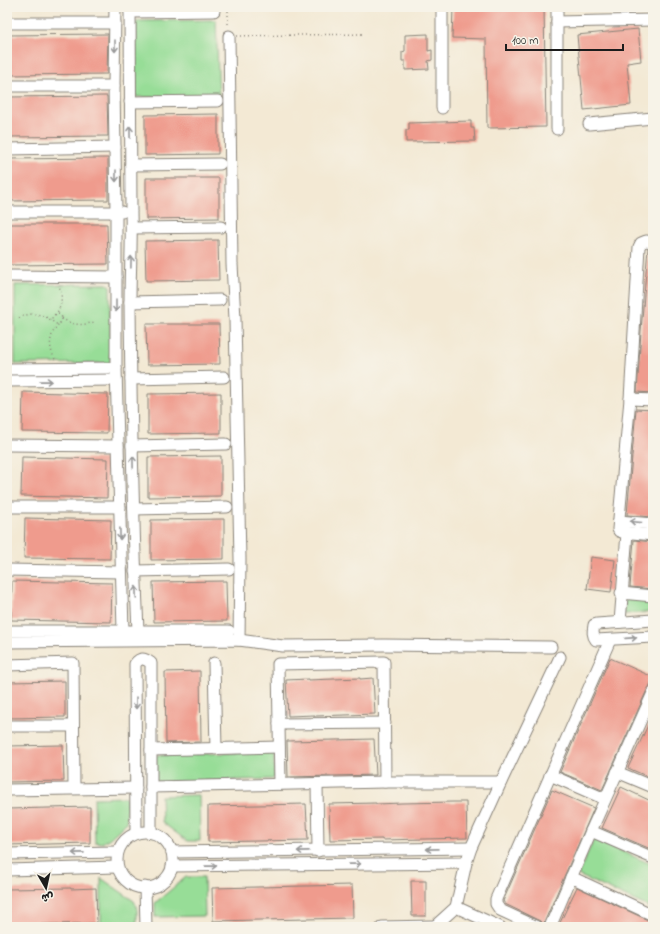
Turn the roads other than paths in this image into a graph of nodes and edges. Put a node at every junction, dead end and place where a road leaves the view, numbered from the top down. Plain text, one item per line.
1 (115, 7) edge
2 (442, 7) edge
3 (556, 7) edge
4 (130, 10) edge
5 (214, 11) dead end
6 (653, 20) edge
7 (557, 22) junction
8 (7, 23) edge
9 (115, 24) junction
10 (229, 36) road end
11 (7, 86) edge
12 (114, 86) junction
13 (218, 101) dead end
14 (130, 102) junction
15 (442, 108) dead end
16 (653, 118) edge
17 (589, 124) dead end
18 (557, 129) dead end
19 (115, 147) junction
20 (7, 149) edge
21 (220, 164) dead end
22 (131, 165) junction
23 (7, 212) edge
24 (116, 212) junction
25 (130, 212) junction
26 (221, 227) dead end
27 (132, 228) junction
28 (653, 242) edge
29 (7, 276) edge
30 (116, 278) junction
31 (220, 300) dead end
32 (130, 302) junction
33 (116, 368) junction
34 (7, 369) edge
35 (224, 377) dead end
36 (131, 379) junction
37 (116, 380) junction
38 (7, 381) edge
39 (630, 399) junction
40 (653, 400) edge
41 (226, 444) dead end
42 (7, 445) edge
43 (118, 446) junction
44 (132, 446) junction
45 (119, 478) junction
46 (133, 478) junction
47 (227, 506) dead end
48 (7, 507) edge
49 (120, 507) junction
50 (134, 508) junction
51 (619, 520) junction
52 (653, 524) edge
53 (627, 533) junction
54 (653, 535) edge
55 (229, 569) dead end
56 (7, 570) edge
57 (136, 571) junction
58 (121, 572) junction
59 (621, 593) junction
60 (653, 596) edge
61 (653, 620) edge
62 (620, 622) junction
63 (7, 631) edge
64 (123, 631) junction
65 (138, 631) junction
66 (229, 631) dead end
67 (653, 637) edge
68 (239, 640) junction
69 (610, 640) junction
70 (7, 642) edge
71 (551, 647) dead end
72 (560, 657) dead end
73 (214, 663) dead end
74 (7, 665) edge
75 (653, 693) edge
76 (648, 716) edge
77 (385, 723) junction
78 (279, 724) junction
79 (7, 726) edge
80 (73, 726) junction
81 (279, 747) junction
82 (216, 749) junction
83 (151, 750) junction
84 (617, 772) junction
85 (550, 775) junction
86 (385, 782) junction
87 (501, 782) junction
88 (280, 784) junction
89 (317, 784) junction
90 (151, 787) junction
91 (653, 787) edge
92 (74, 788) junction
93 (136, 788) junction
94 (7, 790) edge
95 (605, 799) junction
96 (591, 831) junction
97 (151, 832) junction
98 (136, 833) junction
99 (472, 848) junction
100 (318, 851) junction
101 (117, 852) junction
102 (172, 852) junction
103 (7, 854) edge
104 (653, 858) edge
105 (466, 863) junction
106 (172, 866) junction
107 (117, 867) junction
108 (7, 870) edge
109 (571, 877) junction
110 (145, 887) junction
111 (456, 907) junction
112 (653, 915) edge
113 (146, 927) edge
114 (382, 927) edge
115 (434, 927) edge
116 (500, 927) edge
117 (537, 927) edge
118 (550, 927) edge

1 - 9 street
2 - 15 street
3 - 7 street
4 - 5 street
4 - 14 street
6 - 7 street
7 - 18 street
8 - 9 street
9 -> 12 street
10 - 68 street
11 - 12 street
12 - 19 street
13 - 14 street
22 -> 14 street
16 - 17 street
19 - 20 street
19 -> 24 street
21 - 22 street
22 - 25 street
23 - 24 street
24 - 25 street
24 - 30 street
25 - 27 street
26 - 27 street
32 -> 27 street
28 - 39 street
29 - 30 street
30 -> 33 street
31 - 32 street
32 - 36 street
33 - 34 street
33 - 37 street
35 - 36 street
36 - 44 street
38 -> 37 street
37 - 43 street
39 - 40 street
39 - 51 street
41 - 44 street
42 - 43 street
43 - 45 street
46 -> 44 street
45 - 46 street
45 - 49 street
46 - 50 street
47 - 50 street
48 - 49 street
49 -> 58 street
50 - 57 street
52 -> 51 street
51 - 53 street
53 - 54 street
53 - 59 street
55 - 57 street
56 - 58 street
65 -> 57 street
58 - 64 street
59 - 60 street
59 - 62 street
61 - 62 street
62 - 69 street
63 - 64 street
64 - 65 street
65 - 66 street
69 -> 67 street
68 - 70 street
68 - 71 street
69 - 85 street
72 - 87 street
73 - 82 street
74 - 80 street
75 - 76 street
76 - 84 street
77 - 78 street
77 - 78 street
77 - 86 street
78 - 81 street
79 - 80 street
80 - 92 street
81 - 82 street
81 - 88 street
82 - 83 street
83 - 90 street
83 -> 93 street
84 - 91 street
84 - 95 street
85 - 95 street
85 - 117 street
86 - 87 street
86 - 89 street
87 - 99 street
88 - 89 street
88 - 90 street
89 - 100 street
90 - 97 street
92 - 93 street
92 - 94 street
93 - 98 street
95 - 96 street
96 - 104 street
96 - 109 street
97 - 98 street
97 - 102 street
98 - 101 street
99 -> 100 street
99 - 105 street
100 -> 102 street
101 -> 103 street
101 - 107 street
102 - 106 street
106 -> 105 street
105 - 111 street
106 - 110 street
107 - 108 street
107 - 110 street
109 - 112 street
109 - 118 street
110 - 113 street
111 - 115 street
111 - 116 street
114 - 115 street

